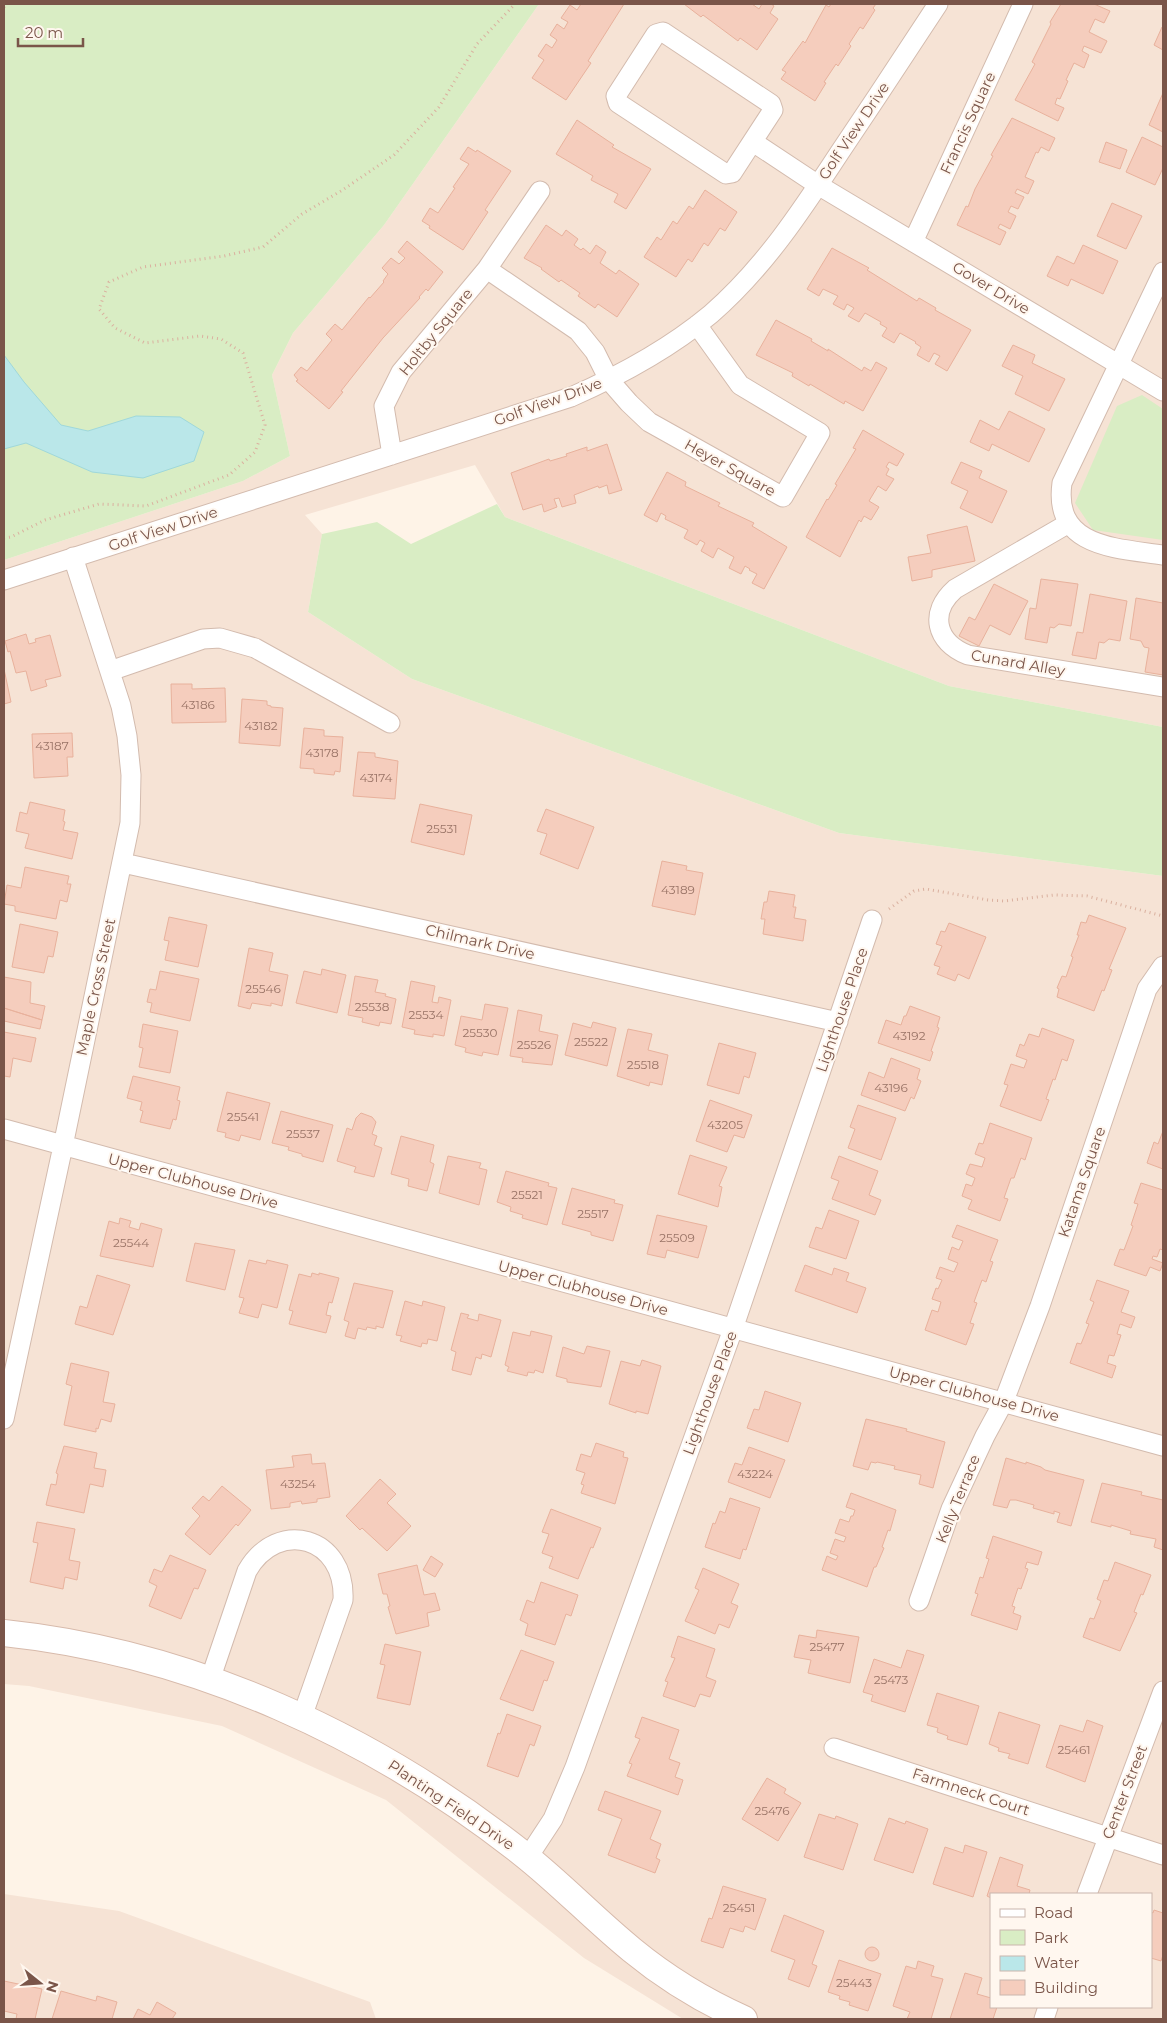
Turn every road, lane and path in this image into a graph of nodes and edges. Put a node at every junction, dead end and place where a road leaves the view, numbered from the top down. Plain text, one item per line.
1 (7, 4) edge
2 (514, 4) edge
3 (938, 4) edge
4 (1023, 4) edge
5 (4, 7) edge
6 (753, 142) junction
7 (818, 185) junction
8 (540, 191) dead end
9 (913, 242) junction
10 (487, 269) junction
11 (1163, 272) edge
12 (697, 325) junction
13 (1119, 365) junction
14 (610, 380) junction
15 (1163, 391) edge
16 (392, 455) junction
17 (1069, 523) junction
18 (4, 538) edge
19 (1163, 555) edge
20 (73, 557) junction
21 (4, 580) edge
22 (110, 671) junction
23 (1163, 687) edge
24 (390, 723) dead end
25 (123, 862) junction
26 (1163, 916) edge
27 (872, 920) joint
28 (1163, 966) edge
29 (838, 1022) junction
30 (4, 1129) edge
31 (63, 1146) junction
32 (733, 1329) junction
33 (1004, 1401) junction
34 (4, 1419) edge
35 (1163, 1446) edge
36 (919, 1601) dead end
37 (4, 1633) edge
38 (210, 1680) junction
39 (1163, 1691) edge
40 (302, 1717) junction
41 (834, 1748) dead end
42 (1108, 1836) junction
43 (1163, 1855) edge
44 (528, 1857) junction
45 (1087, 1893) edge
46 (744, 2019) edge

1 - 5 path
2 - 18 path
3 - 7 street, Golf View Drive
4 - 9 street, Francis Square
6 - 6 street
6 - 7 street, Gover Drive
7 - 9 street, Gover Drive
7 - 12 street, Golf View Drive
8 - 10 street, Holtby Square
9 - 13 street, Gover Drive
10 - 14 street
10 - 16 street, Holtby Square
11 - 13 street
12 - 14 street, Golf View Drive
12 - 14 street, Heyer Square
13 - 15 street, Gover Drive
13 - 17 street
14 - 16 street, Golf View Drive
16 - 20 street, Golf View Drive
17 - 19 street
17 - 23 street, Cunard Alley
20 - 21 street, Golf View Drive
20 - 22 street, Maple Cross Street
22 - 24 street
22 - 25 street, Maple Cross Street
25 - 29 street, Chilmark Drive
25 - 31 street, Maple Cross Street
26 - 27 path
27 - 29 street, Lighthouse Place
28 - 33 street, Katama Square
29 - 32 street, Lighthouse Place
30 - 31 street, Upper Clubhouse Drive
31 - 32 street, Upper Clubhouse Drive
31 - 34 street, Maple Cross Street
32 - 33 street, Upper Clubhouse Drive
32 - 44 street, Lighthouse Place
33 - 35 street, Upper Clubhouse Drive
33 - 36 street, Kelly Terrace
37 - 38 street, Planting Field Drive
38 - 40 street, Planting Field Drive
38 - 40 street
39 - 42 street, Center Street
40 - 44 street, Planting Field Drive
41 - 42 street, Farmneck Court
42 - 43 street, Farmneck Court
42 - 45 street, Center Street
44 - 46 street, Planting Field Drive

